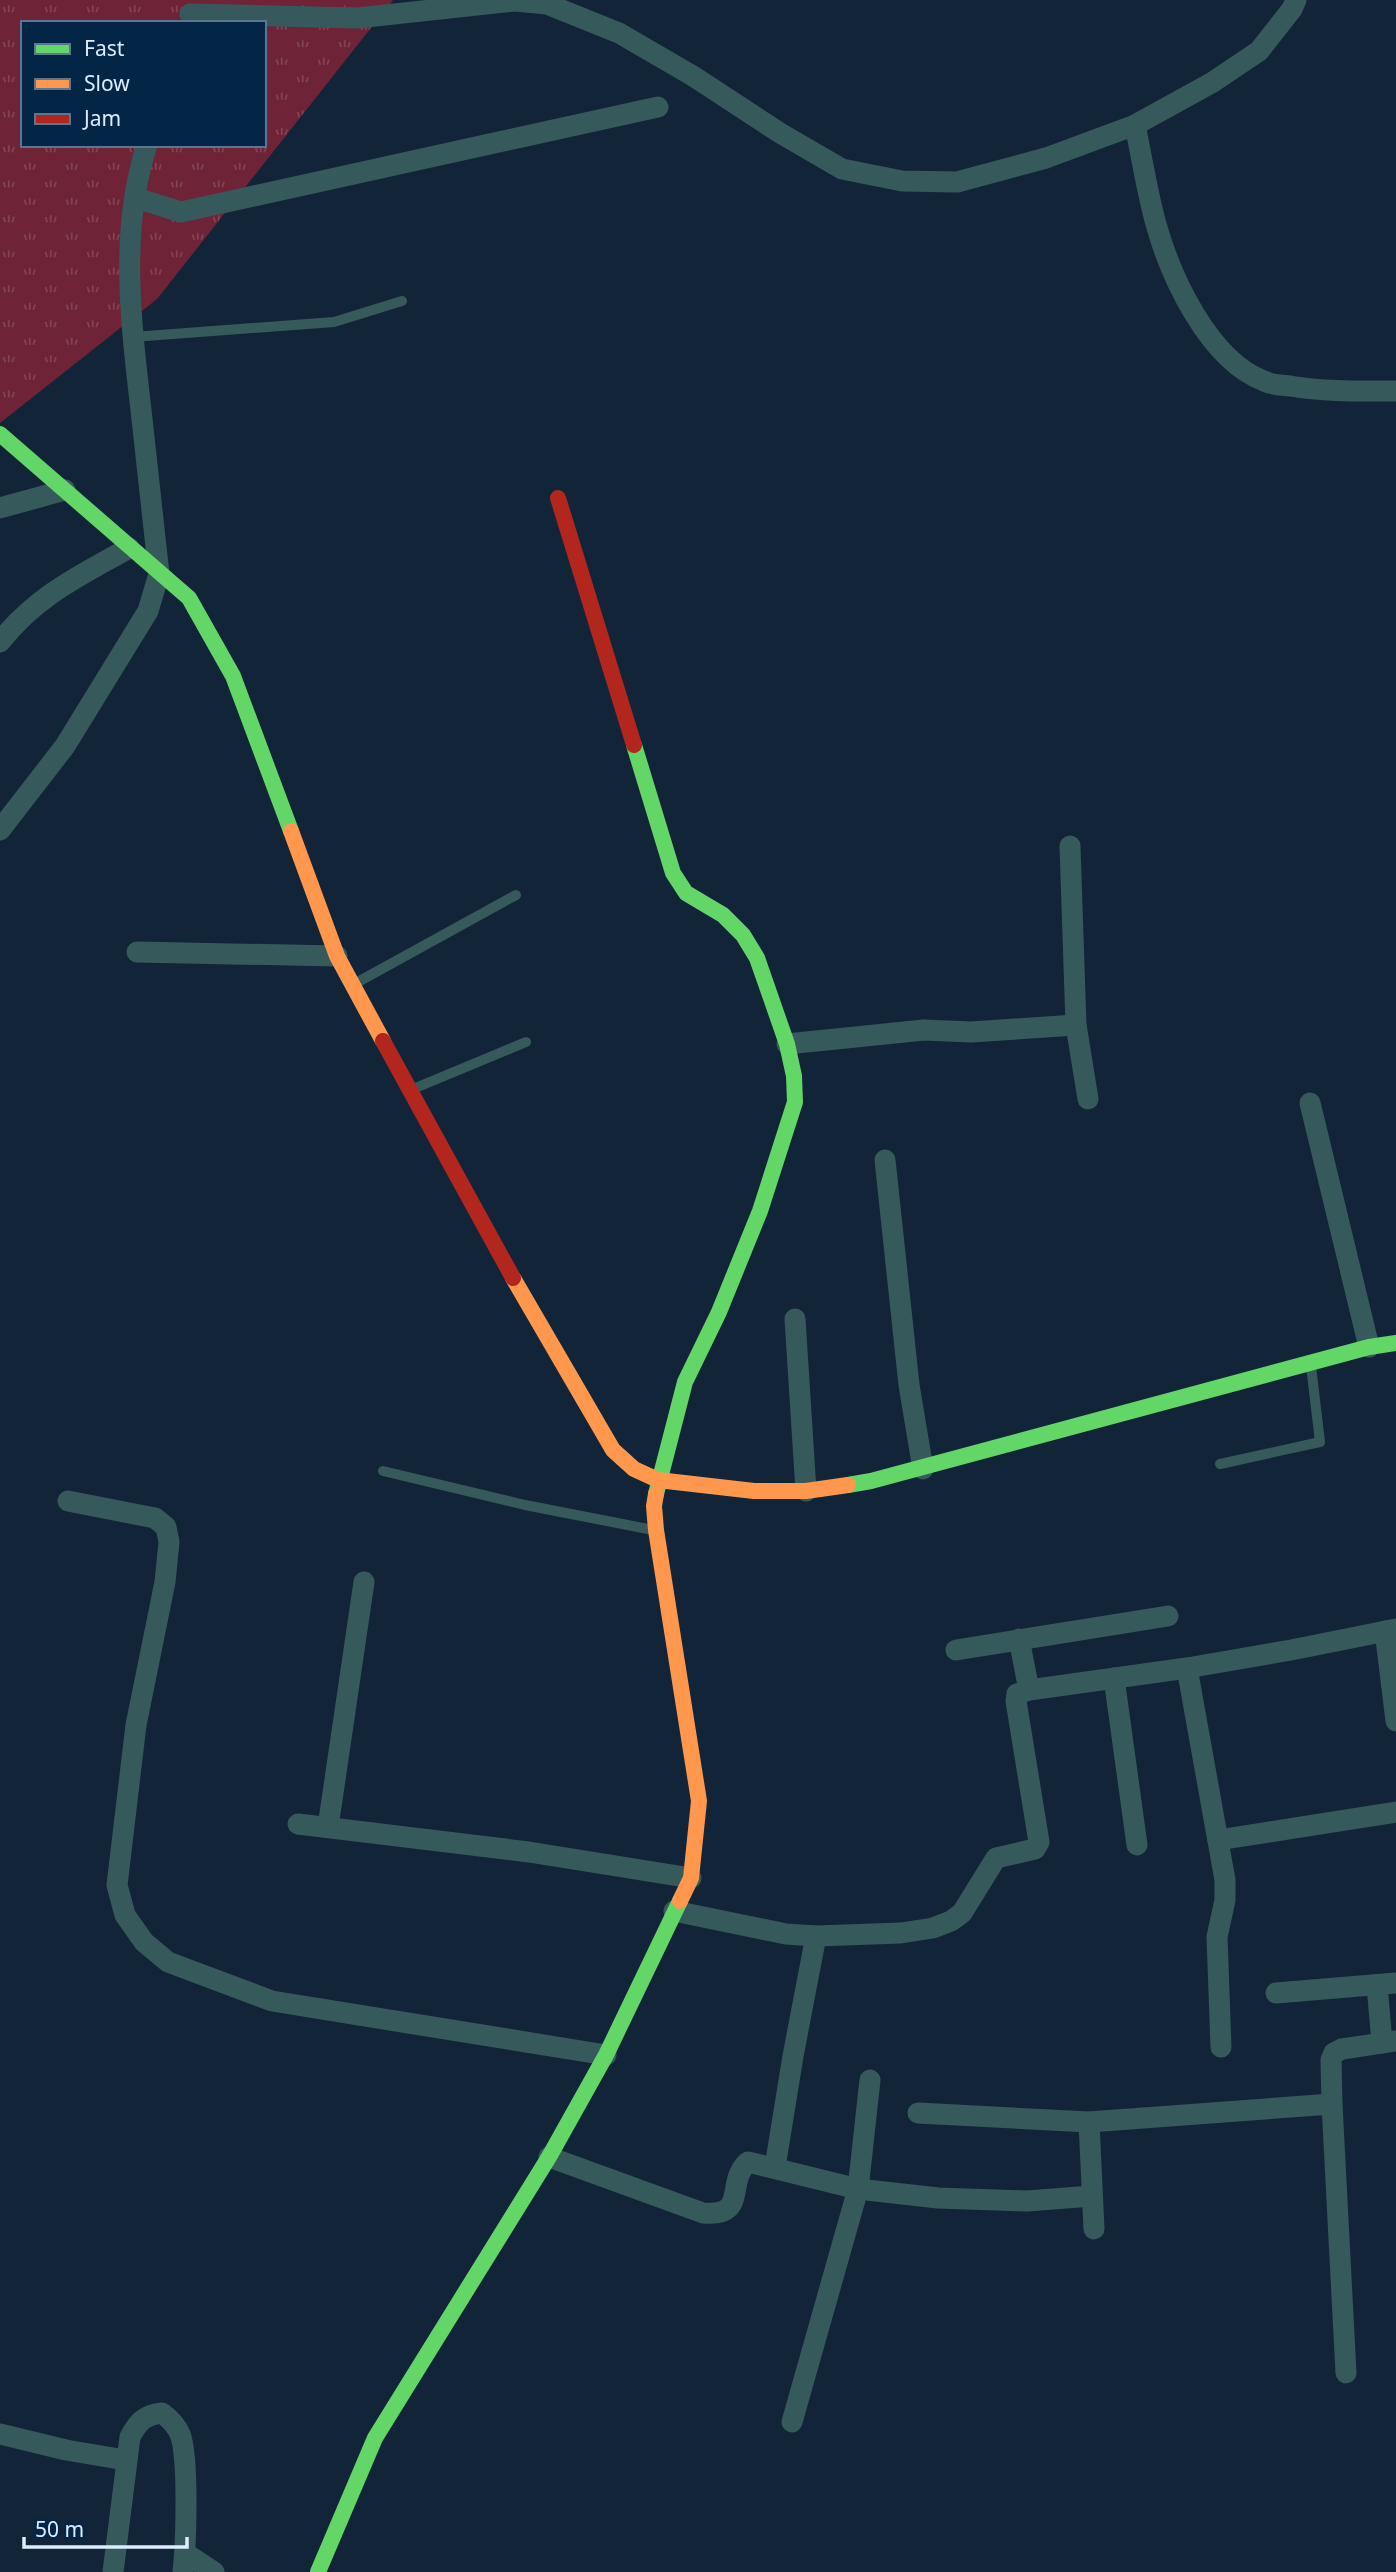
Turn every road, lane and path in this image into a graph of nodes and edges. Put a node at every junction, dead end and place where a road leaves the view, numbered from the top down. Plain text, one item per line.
1 (1296, 0) edge
2 (191, 12) edge
3 (658, 107) dead end
4 (1135, 125) junction
5 (147, 147) edge
6 (136, 198) junction
7 (402, 302) dead end
8 (132, 337) junction
9 (1396, 391) edge
10 (0, 434) edge
11 (9, 449) edge
12 (65, 490) junction
13 (558, 498) dead end
14 (0, 508) edge
15 (130, 548) junction
16 (159, 575) junction
17 (0, 642) edge
18 (0, 830) edge
19 (1070, 846) dead end
20 (516, 895) dead end
21 (137, 952) dead end
22 (337, 956) junction
23 (353, 984) junction
24 (1076, 1025) junction
25 (526, 1042) dead end
26 (787, 1044) junction
27 (411, 1090) junction
28 (1088, 1099) dead end
29 (1310, 1103) dead end
30 (885, 1160) dead end
31 (795, 1319) dead end
32 (1396, 1343) edge
33 (1369, 1348) junction
34 (1310, 1363) junction
35 (1220, 1464) dead end
36 (923, 1469) junction
37 (383, 1471) dead end
38 (658, 1480) junction
39 (806, 1491) junction
40 (68, 1501) dead end
41 (656, 1530) junction
42 (364, 1582) dead end
43 (1168, 1616) dead end
44 (1390, 1630) edge
45 (1019, 1640) junction
46 (956, 1650) dead end
47 (1187, 1668) junction
48 (1114, 1678) junction
49 (1029, 1689) junction
50 (1396, 1721) edge
51 (1396, 1812) edge
52 (298, 1824) dead end
53 (328, 1827) junction
54 (1217, 1840) junction
55 (1137, 1845) dead end
56 (691, 1878) junction
57 (674, 1912) junction
58 (816, 1936) junction
59 (1387, 1984) edge
60 (1276, 1993) dead end
61 (1389, 2042) edge
62 (1221, 2047) dead end
63 (607, 2055) junction
64 (870, 2080) dead end
65 (1332, 2104) junction
66 (918, 2113) dead end
67 (1088, 2122) junction
68 (550, 2157) junction
69 (775, 2167) junction
70 (858, 2189) junction
71 (1092, 2196) junction
72 (1094, 2230) dead end
73 (1346, 2373) dead end
74 (792, 2422) dead end
75 (0, 2434) edge
76 (125, 2460) junction
77 (184, 2563) edge
78 (113, 2572) edge
79 (214, 2572) edge
80 (318, 2572) edge

1 - 4 street
2 - 4 street
3 - 6 street
4 - 9 street
5 - 6 street
6 - 8 street
7 - 8 lane
8 - 16 street
10 - 11 street
11 - 12 street
12 - 14 street
12 - 15 street
13 - 26 street
15 - 16 street
15 - 17 street
16 - 18 street
16 - 22 street
19 - 24 street
20 - 23 lane
21 - 22 street
22 - 23 street
23 - 27 street
24 - 26 street
24 - 28 street
25 - 27 lane
26 - 38 street
27 - 38 street
29 - 33 street
30 - 36 street
31 - 39 street
32 - 33 street
33 - 34 street
34 - 35 lane
34 - 36 street
36 - 39 street
37 - 41 lane
38 - 39 street
38 - 41 street
40 - 63 street
41 - 56 street
42 - 53 street
43 - 45 street
44 - 47 street
44 - 50 street
45 - 46 street
45 - 49 street
47 - 48 street
47 - 54 street
48 - 49 street
48 - 55 street
49 - 58 street
51 - 54 street
52 - 53 street
53 - 56 street
54 - 62 street
56 - 57 street
57 - 58 street
57 - 63 street
58 - 69 street
59 - 60 street
59 - 61 street
61 - 65 street
63 - 68 street
64 - 70 street
65 - 67 street
65 - 73 street
66 - 67 street
67 - 71 street
68 - 69 street
68 - 80 street
69 - 70 street
70 - 71 street
70 - 74 street
71 - 72 street
75 - 76 street
76 - 77 street
76 - 78 street
77 - 79 street

